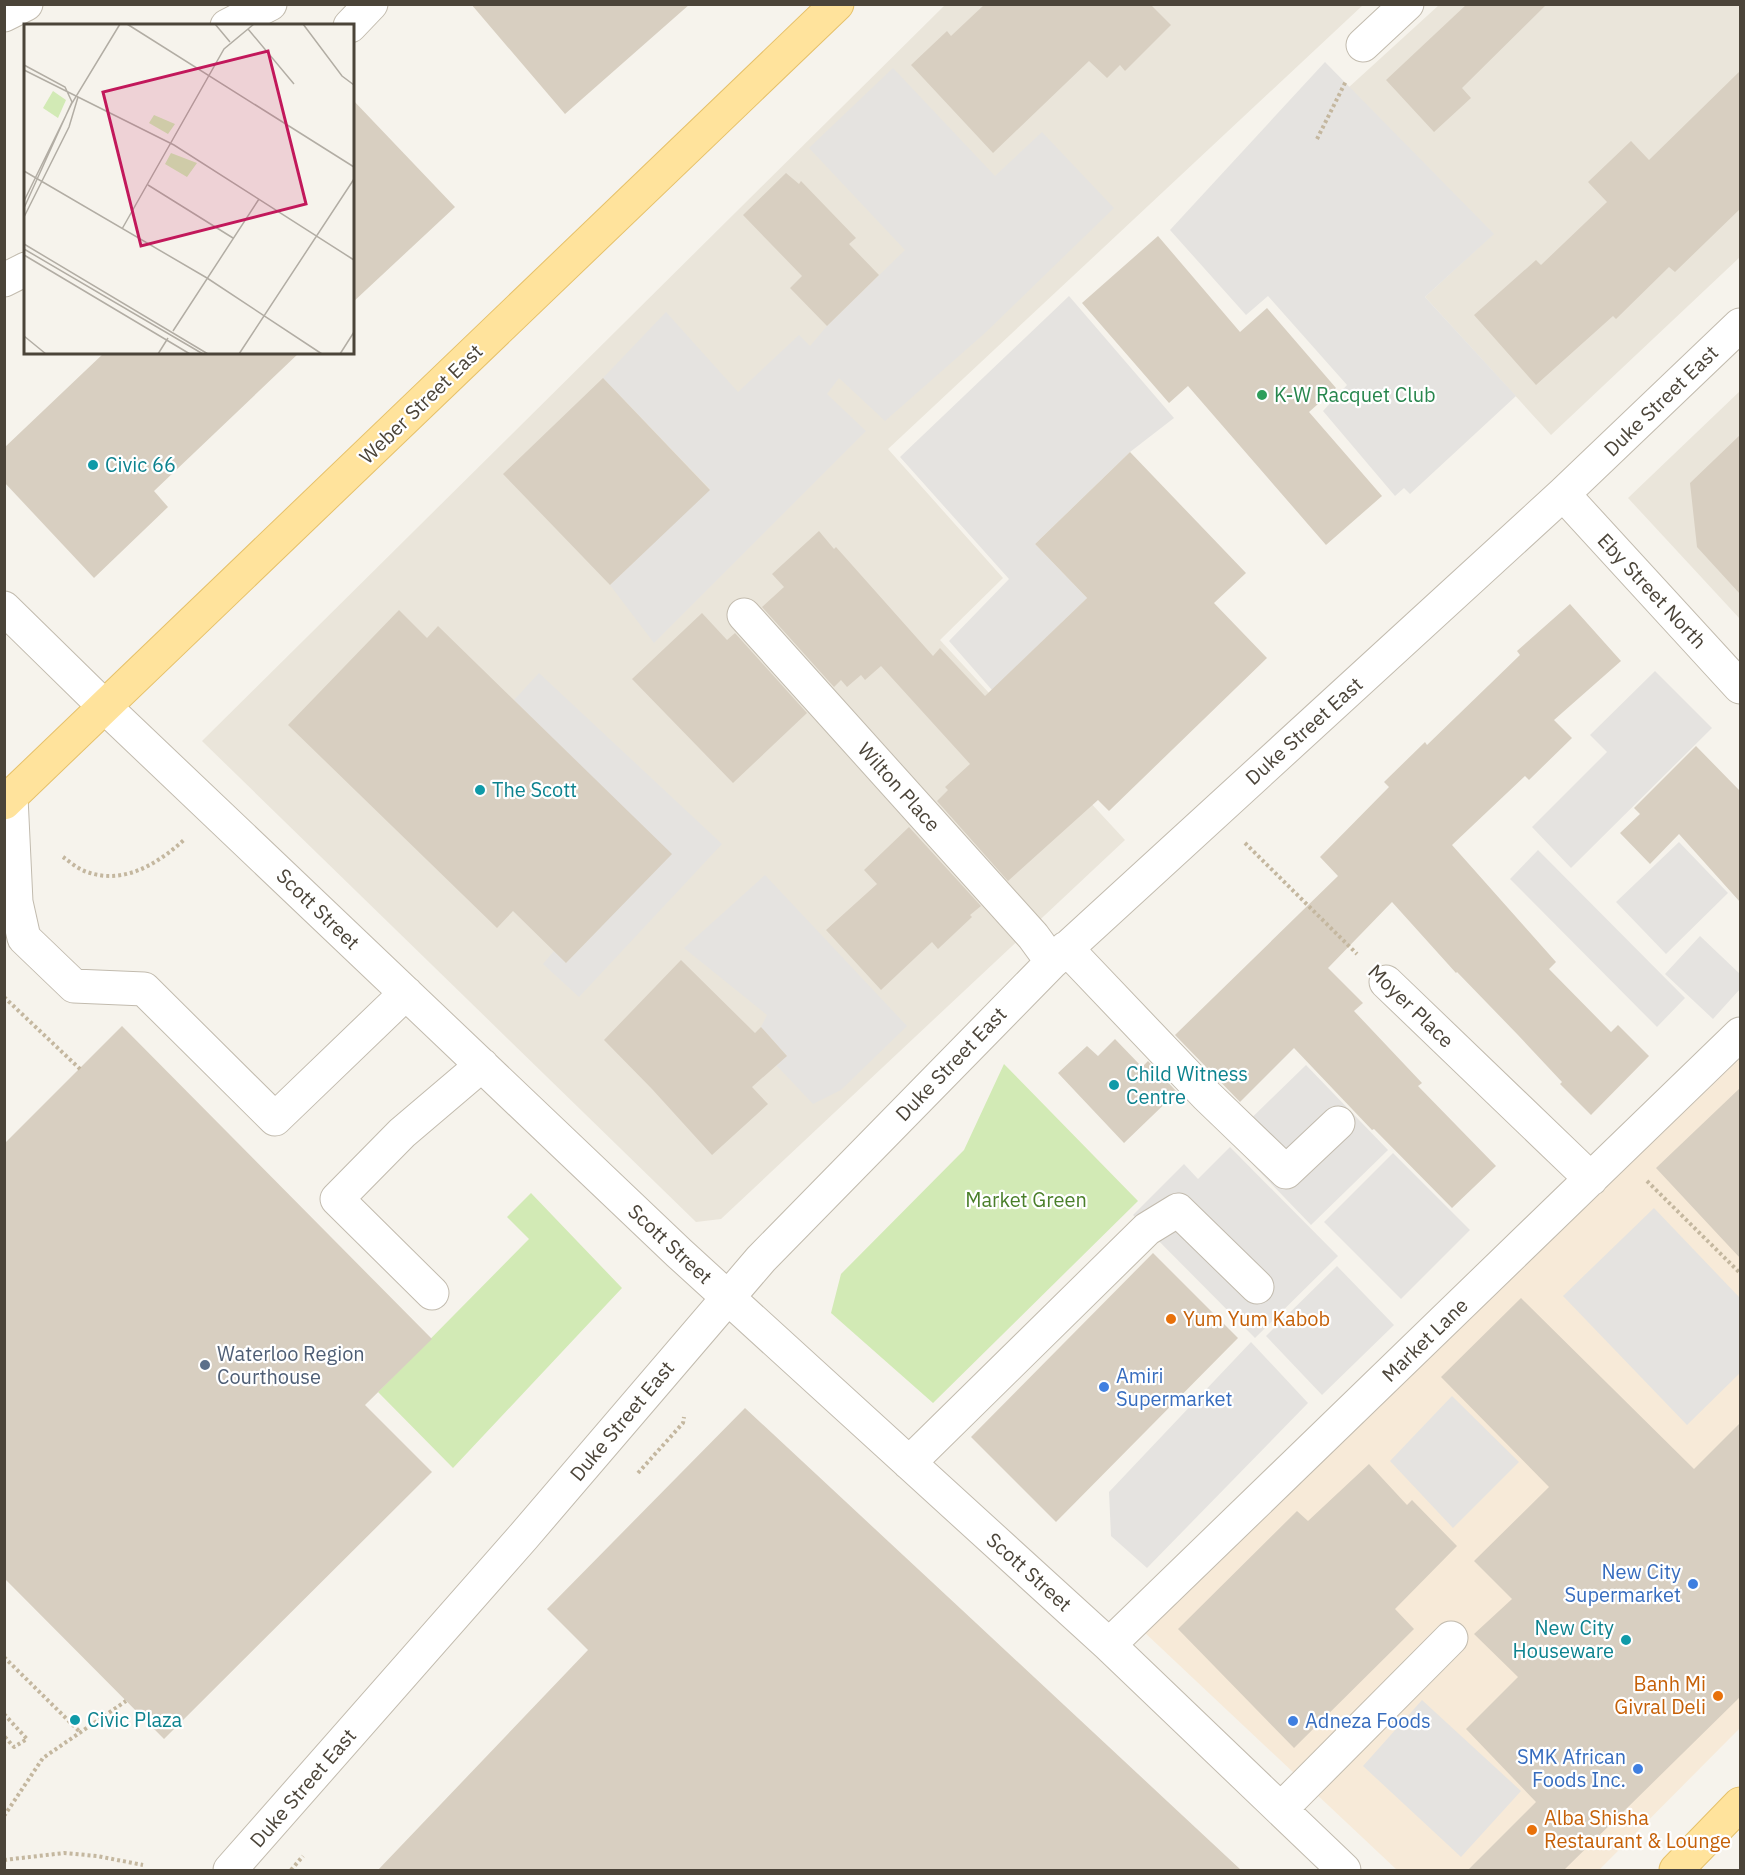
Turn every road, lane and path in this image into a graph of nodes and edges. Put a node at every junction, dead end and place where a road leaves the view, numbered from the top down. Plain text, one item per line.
1 (26, 4) edge
2 (270, 4) edge
3 (371, 4) edge
4 (837, 4) edge
5 (1407, 4) edge
6 (4, 15) edge
7 (231, 24) edge
8 (352, 24) edge
9 (1363, 45) joint
10 (1317, 139) dead end
11 (24, 270) edge
12 (4, 280) edge
13 (1740, 325) edge
14 (1563, 494) junction
15 (4, 608) edge
16 (744, 615) dead end
17 (1740, 687) edge
18 (105, 707) junction
19 (8, 800) edge
20 (189, 835) dead end
21 (1239, 836) dead end
22 (63, 857) dead end
23 (1059, 955) junction
24 (1386, 981) joint
25 (406, 993) junction
26 (4, 997) edge
27 (1740, 1034) edge
28 (482, 1065) junction
29 (80, 1069) dead end
30 (1338, 1123) dead end
31 (1618, 1152) junction
32 (1590, 1179) junction
33 (1740, 1273) edge
34 (1257, 1287) dead end
35 (432, 1293) dead end
36 (728, 1298) junction
37 (909, 1463) junction
38 (1451, 1638) dead end
39 (1109, 1645) junction
40 (4, 1657) edge
41 (126, 1701) dead end
42 (4, 1714) edge
43 (81, 1733) junction
44 (4, 1737) edge
45 (1740, 1804) edge
46 (1281, 1809) junction
47 (4, 1816) edge
48 (4, 1860) edge
49 (143, 1865) dead end
50 (230, 1870) edge
51 (1344, 1870) edge
52 (1676, 1870) edge

1 - 6 street
2 - 7 street
3 - 8 street
4 - 18 main road, Weber Street East
5 - 9 street
9 - 10 path
11 - 12 street
13 - 14 street, Duke Street East
14 - 17 street, Eby Street North
14 - 23 street, Duke Street East
15 - 18 street, Scott Street
16 - 23 street, Wilton Place
18 - 19 main road, Weber Street East
18 - 25 street, Scott Street
19 - 25 street
20 - 22 path
21 - 24 path, Moyer Place
23 - 30 street, Wilton Place
23 - 36 street, Duke Street East
24 - 32 street, Moyer Place
25 - 28 street, Scott Street
26 - 29 path
27 - 31 street, Market Lane
28 - 35 street
28 - 36 street, Scott Street
31 - 32 street, Market Lane
31 - 33 path
32 - 39 street, Market Lane
34 - 37 street
36 - 37 street, Scott Street
36 - 50 street, Duke Street East
37 - 39 street, Scott Street
38 - 46 street
39 - 46 street, Scott Street
40 - 43 path
41 - 43 path
42 - 44 path
43 - 47 path
45 - 52 main road
46 - 51 street, Scott Street
48 - 49 path

